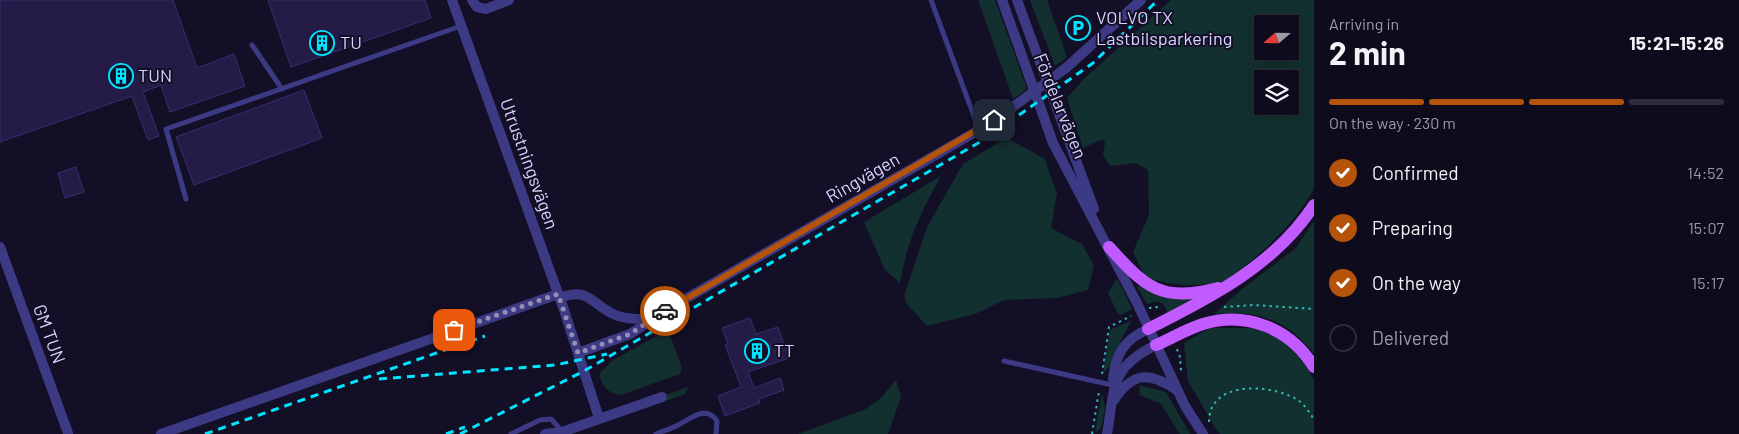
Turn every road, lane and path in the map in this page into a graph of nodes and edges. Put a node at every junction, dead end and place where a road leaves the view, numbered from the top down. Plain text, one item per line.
1 (452, 0) edge
2 (472, 0) edge
3 (509, 0) edge
4 (931, 0) edge
5 (1002, 0) edge
6 (1017, 0) edge
7 (1141, 0) edge
8 (462, 26) junction
9 (252, 45) dead end
10 (282, 89) junction
11 (979, 130) junction
12 (186, 199) dead end
13 (1314, 205) edge
14 (0, 247) edge
15 (1109, 247) junction
16 (1232, 284) junction
17 (559, 296) junction
18 (653, 319) junction
19 (1148, 329) junction
20 (1156, 345) junction
21 (578, 353) junction
22 (1004, 361) dead end
23 (1314, 366) edge
24 (1177, 391) junction
25 (1113, 393) junction
26 (662, 397) dead end
27 (599, 418) junction
28 (1314, 420) edge
29 (1206, 430) edge
30 (562, 433) edge
31 (67, 434) edge
32 (161, 434) edge
33 (511, 434) edge
34 (545, 434) edge
35 (656, 434) edge
36 (716, 434) edge
37 (1107, 434) edge

1 - 8 street, Utrustningsvägen
2 - 3 street
4 - 11 lane
5 - 15 street, Fördelarvägen
6 - 15 street, Fördelarvägen
7 - 11 street, Ringvägen, bridge
8 - 10 lane
8 - 17 street, Utrustningsvägen
9 - 10 lane
10 - 12 lane
11 - 18 street, Ringvägen
13 - 16 main road
14 - 31 street, GM TUN
15 - 16 main road
15 - 19 street, Fördelarvägen
16 - 19 main road
17 - 18 street
17 - 21 street, Utrustningsvägen
17 - 32 street
18 - 21 street, Ringvägen
19 - 20 street, Fördelarvägen
19 - 25 street
20 - 23 main road
20 - 24 street, Fördelarvägen
20 - 25 street
21 - 27 street
22 - 25 lane
24 - 25 street
24 - 29 street, Fördelarvägen
25 - 37 street
26 - 27 street
27 - 30 street
28 - 29 path
30 - 33 lane
30 - 34 street
35 - 36 lane

